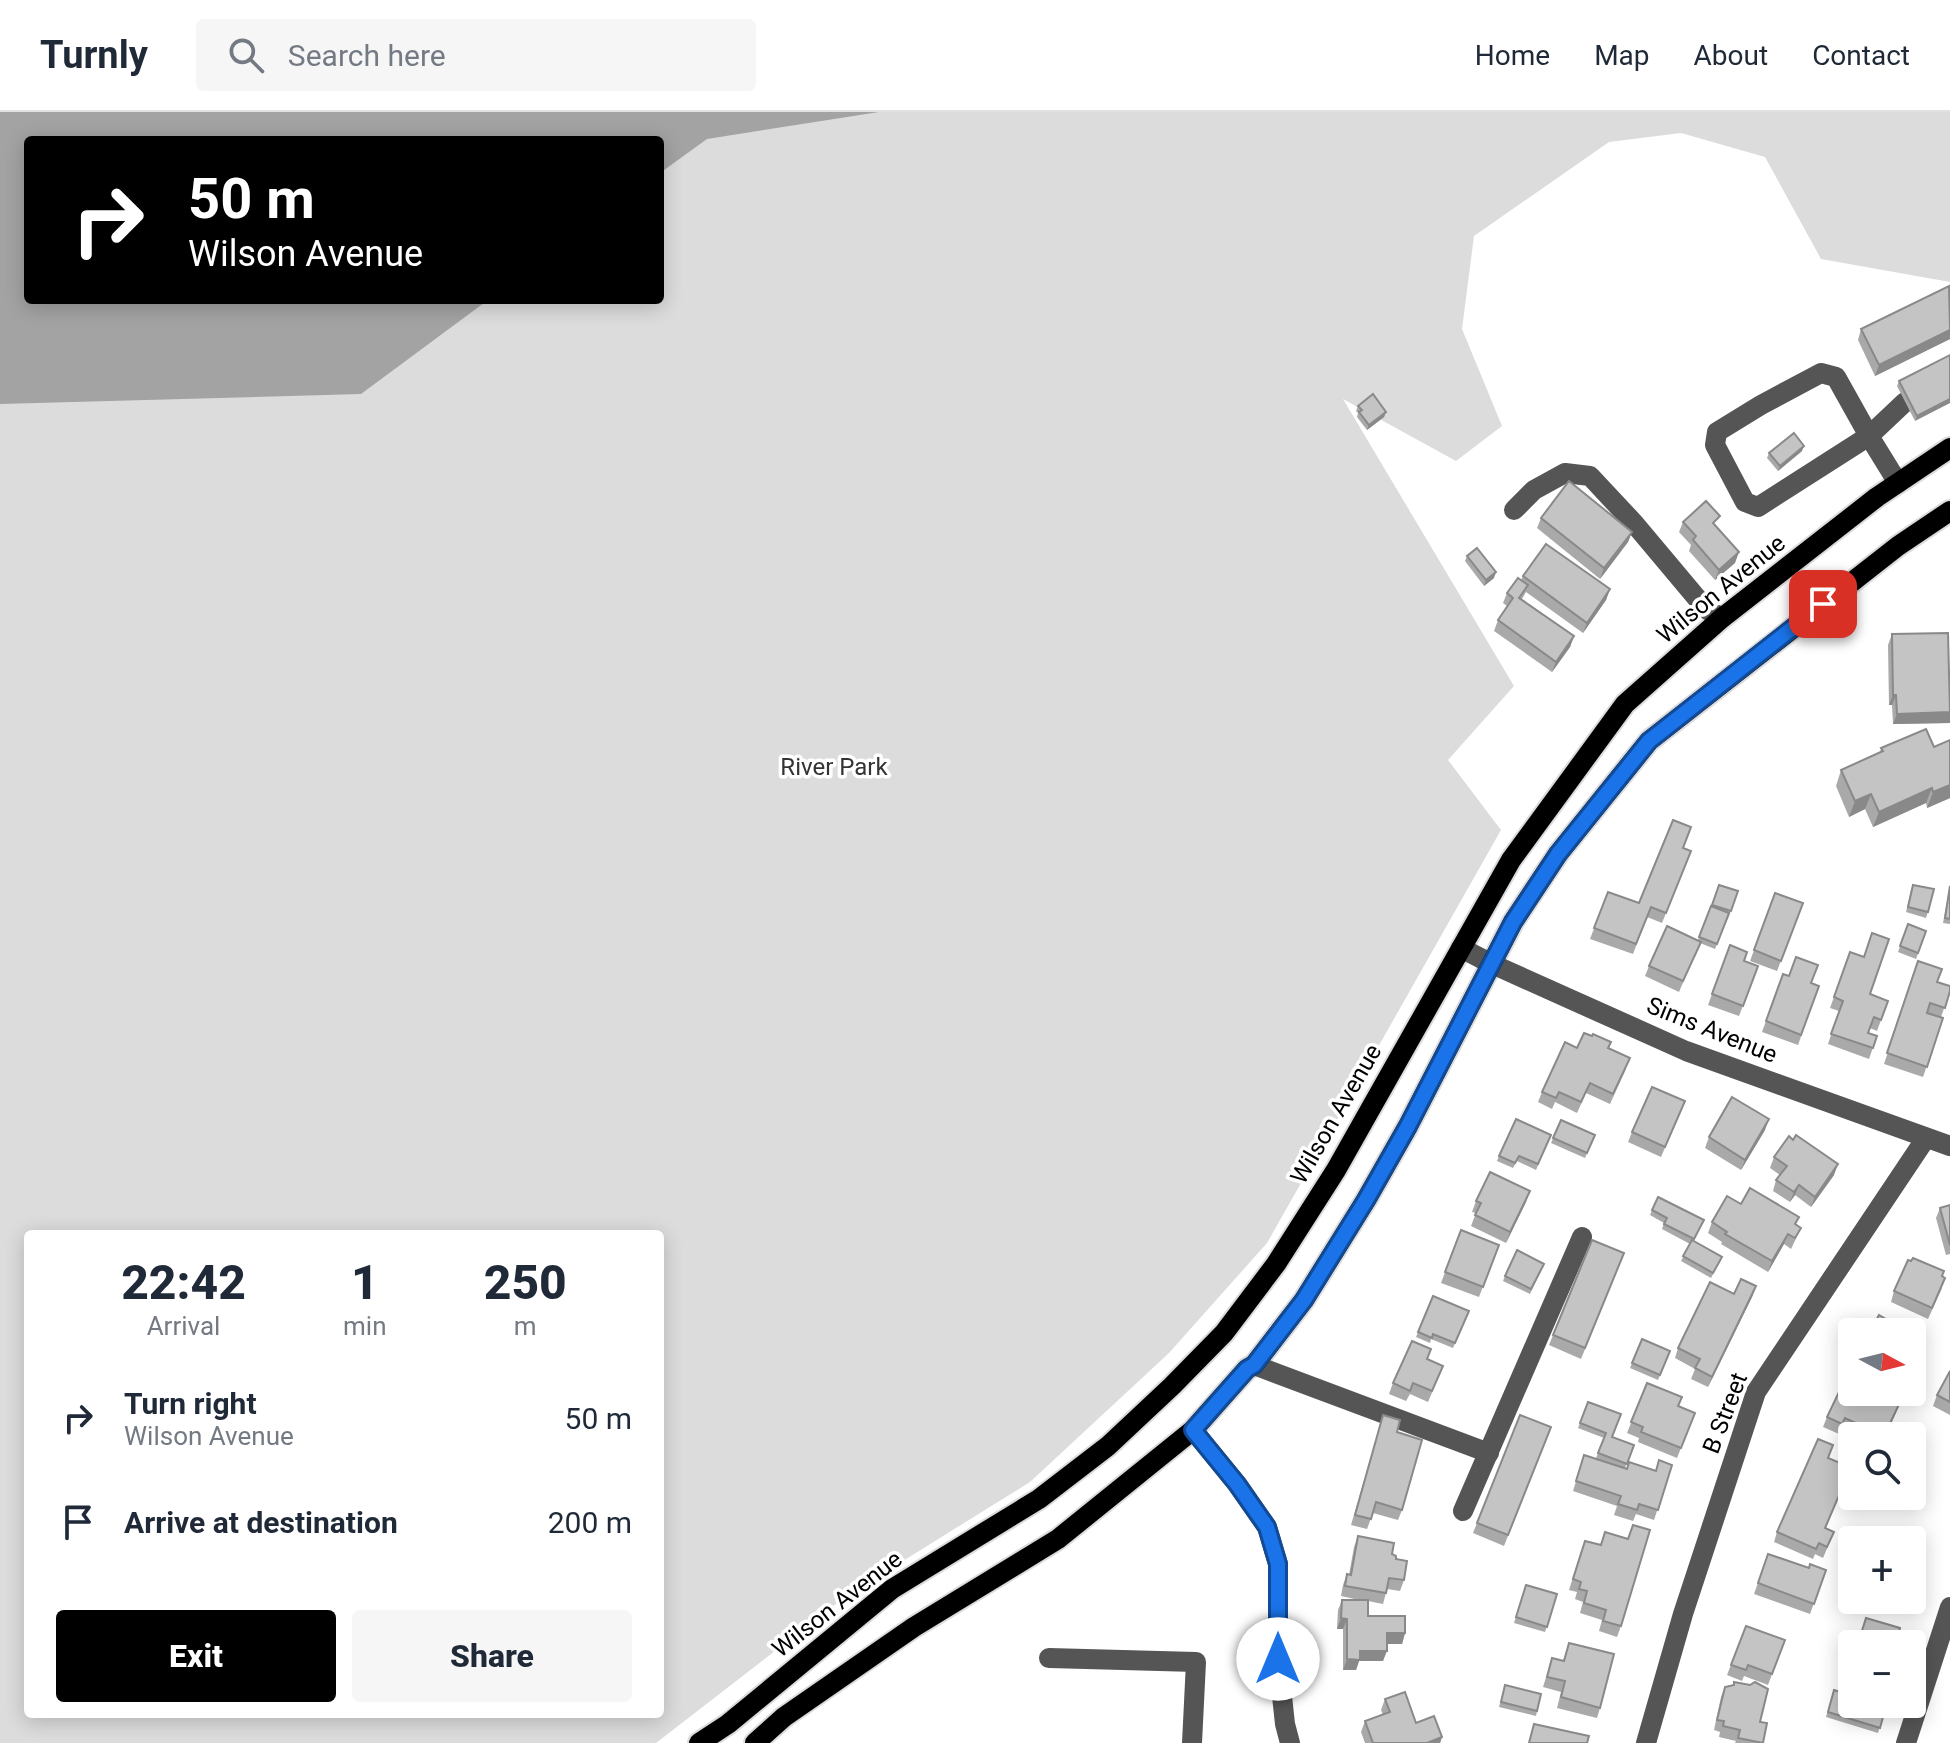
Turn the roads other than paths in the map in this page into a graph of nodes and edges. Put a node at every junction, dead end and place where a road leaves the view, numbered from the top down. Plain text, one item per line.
1 (1905, 402) edge
2 (1869, 436) junction
3 (1950, 448) edge
4 (1898, 483) junction
5 (1514, 510) dead end
6 (1950, 511) edge
7 (1722, 618) junction
8 (1461, 948) junction
9 (1492, 964) junction
10 (1926, 1138) junction
11 (1950, 1146) edge
12 (1582, 1237) dead end
13 (1254, 1365) junction
14 (1193, 1430) junction
15 (1489, 1453) junction
16 (1463, 1511) dead end
17 (1950, 1607) edge
18 (1049, 1658) dead end
19 (699, 1743) edge
20 (755, 1743) edge
21 (1192, 1743) edge
22 (1290, 1743) edge
23 (1646, 1743) edge
24 (1906, 1743) edge

1 - 2 street
2 - 2 street
2 - 4 street
3 - 4 main road, Wilson Avenue
4 - 7 main road, Wilson Avenue
5 - 7 street
6 - 9 main road
7 - 8 main road, Wilson Avenue
8 - 9 street, Sims Avenue
8 - 19 main road, Wilson Avenue
9 - 10 street, Sims Avenue
9 - 13 main road
10 - 11 street, Sims Avenue
10 - 23 street, B Street
12 - 15 street
13 - 14 main road
13 - 15 street
14 - 20 main road
14 - 22 street
15 - 16 street
17 - 24 street
18 - 21 street

